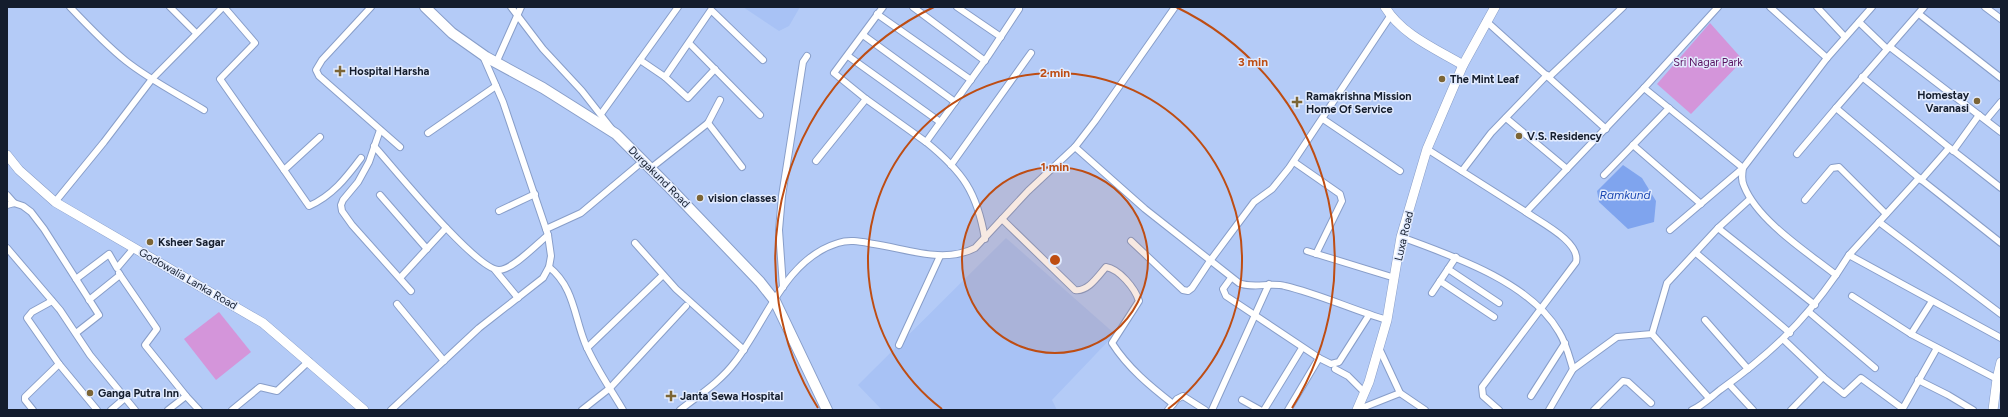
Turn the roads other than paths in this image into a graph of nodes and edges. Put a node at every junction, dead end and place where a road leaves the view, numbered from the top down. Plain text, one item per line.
1 (70, 7) edge
2 (170, 7) edge
3 (223, 7) edge
4 (371, 7) edge
5 (425, 7) edge
6 (511, 7) edge
7 (521, 7) edge
8 (678, 7) edge
9 (883, 7) edge
10 (913, 7) edge
11 (957, 7) edge
12 (1175, 7) edge
13 (1385, 7) edge
14 (1495, 7) edge
15 (1623, 7) edge
16 (1718, 7) edge
17 (1770, 7) edge
18 (1817, 7) edge
19 (1872, 7) edge
20 (1924, 7) edge
21 (1985, 7) edge
22 (1019, 9) dead end
23 (877, 14) junction
24 (1919, 14) junction
25 (519, 15) junction
26 (1391, 15) junction
27 (2001, 19) edge
28 (1486, 21) junction
29 (1859, 22) junction
30 (196, 33) junction
31 (863, 35) junction
32 (1001, 37) junction
33 (1846, 37) junction
34 (689, 43) junction
35 (1889, 48) junction
36 (1031, 53) dead end
37 (482, 54) junction
38 (807, 56) dead end
39 (848, 56) junction
40 (1826, 58) junction
41 (640, 60) junction
42 (763, 60) dead end
43 (985, 61) junction
44 (496, 63) junction
45 (1463, 65) junction
46 (715, 69) junction
47 (1548, 76) junction
48 (665, 77) junction
49 (1862, 77) junction
50 (2001, 78) edge
51 (152, 79) junction
52 (971, 80) junction
53 (496, 86) junction
54 (1644, 88) junction
55 (866, 99) junction
56 (720, 100) dead end
57 (955, 102) junction
58 (2001, 102) edge
59 (1669, 108) junction
60 (1836, 108) junction
61 (204, 110) dead end
62 (601, 114) junction
63 (760, 115) dead end
64 (1979, 115) junction
65 (1506, 118) junction
66 (1323, 119) junction
67 (1986, 120) junction
68 (940, 122) junction
69 (708, 123) junction
70 (1606, 129) junction
71 (380, 130) junction
72 (2001, 132) edge
73 (428, 133) dead end
74 (616, 134) junction
75 (320, 137) dead end
76 (926, 142) junction
77 (1633, 145) junction
78 (374, 146) junction
79 (400, 147) dead end
80 (1075, 147) junction
81 (1428, 149) junction
82 (1951, 149) junction
83 (1797, 154) dead end
84 (7, 155) edge
85 (361, 158) dead end
86 (816, 161) dead end
87 (1294, 162) junction
88 (951, 164) junction
89 (647, 165) junction
90 (742, 166) dead end
91 (1743, 168) junction
92 (1567, 169) junction
93 (284, 170) junction
94 (1400, 170) dead end
95 (1462, 171) junction
96 (1604, 175) dead end
97 (1920, 179) junction
98 (2001, 188) edge
99 (535, 194) junction
100 (7, 195) edge
101 (380, 195) dead end
102 (1750, 199) junction
103 (1805, 200) dead end
104 (55, 202) junction
105 (14, 203) junction
106 (1701, 204) junction
107 (7, 205) edge
108 (499, 211) dead end
109 (1526, 212) junction
110 (1886, 214) junction
111 (1002, 219) junction
112 (1879, 222) junction
113 (446, 228) junction
114 (1718, 228) junction
115 (1670, 230) dead end
116 (547, 232) junction
117 (1401, 237) junction
118 (985, 239) junction
119 (1131, 242) dead end
120 (635, 243) dead end
121 (2001, 243) edge
122 (134, 248) junction
123 (427, 249) junction
124 (1307, 251) dead end
125 (8, 252) edge
126 (1696, 253) junction
127 (1316, 254) junction
128 (940, 256) junction
129 (1849, 256) junction
130 (1456, 257) junction
131 (1210, 261) junction
132 (117, 268) junction
133 (549, 268) junction
134 (1448, 269) junction
135 (495, 270) junction
136 (120, 275) junction
137 (663, 275) junction
138 (1836, 275) junction
139 (400, 278) junction
140 (1231, 278) junction
141 (1395, 278) junction
142 (76, 279) junction
143 (1440, 281) junction
144 (1269, 284) junction
145 (783, 287) junction
146 (411, 291) dead end
147 (1432, 293) dead end
148 (1852, 296) dead end
149 (518, 298) junction
150 (89, 300) junction
151 (52, 301) junction
152 (774, 301) junction
153 (1932, 301) junction
154 (1498, 303) dead end
155 (397, 304) dead end
156 (1815, 305) junction
157 (686, 306) dead end
158 (1541, 308) junction
159 (1809, 312) junction
160 (2001, 314) edge
161 (1254, 315) junction
162 (1369, 315) junction
163 (1494, 317) dead end
164 (1387, 320) junction
165 (1705, 320) dead end
166 (76, 333) junction
167 (1790, 333) junction
168 (1652, 334) junction
169 (1911, 334) junction
170 (2001, 338) edge
171 (1783, 339) junction
172 (1565, 343) junction
173 (899, 345) dead end
174 (588, 348) junction
175 (1302, 348) junction
176 (1379, 348) junction
177 (1937, 348) junction
178 (744, 350) junction
179 (1319, 358) junction
180 (309, 361) junction
181 (444, 361) junction
182 (2001, 362) edge
183 (59, 364) junction
184 (1748, 368) junction
185 (1876, 368) dead end
186 (1335, 369) dead end
187 (1572, 369) junction
188 (1823, 376) junction
189 (1997, 378) junction
190 (1918, 380) junction
191 (1728, 384) junction
192 (610, 388) junction
193 (1364, 392) junction
194 (1400, 393) junction
195 (186, 396) junction
196 (1530, 396) dead end
197 (125, 398) junction
198 (1709, 398) junction
199 (1242, 400) dead end
200 (1651, 403) dead end
201 (1173, 404) junction
202 (1902, 409) edge
203 (33, 410) edge
204 (97, 410) edge
205 (111, 410) edge
206 (135, 410) edge
207 (168, 410) edge
208 (199, 410) edge
209 (232, 410) edge
210 (364, 410) edge
211 (391, 410) edge
212 (582, 410) edge
213 (623, 410) edge
214 (680, 410) edge
215 (827, 410) edge
216 (1168, 410) edge
217 (1205, 410) edge
218 (1212, 410) edge
219 (1260, 410) edge
220 (1264, 410) edge
221 (1288, 410) edge
222 (1357, 410) edge
223 (1425, 410) edge
224 (1499, 410) edge
225 (1549, 410) edge
226 (1594, 410) edge
227 (1692, 410) edge
228 (1753, 410) edge
229 (1791, 410) edge
230 (1973, 410) edge
231 (1993, 410) edge

1 - 51 street
2 - 30 street
3 - 30 street
3 - 93 street
4 - 71 street
5 - 37 main road, Durgakund Road
6 - 25 street
7 - 25 street
8 - 41 street
9 - 23 street
10 - 43 street
11 - 32 street
12 - 80 street
13 - 26 street
14 - 28 street, Luxa Road
15 - 47 street
16 - 54 street
17 - 40 street
18 - 33 street
19 - 29 street
20 - 24 street
21 - 27 street
22 - 32 street
23 - 31 street
23 - 52 street
24 - 35 street
24 - 50 street
25 - 44 street
25 - 62 street
26 - 45 street
26 - 66 street
28 - 45 street, Luxa Road
28 - 47 street
29 - 33 street
29 - 35 street
30 - 51 street
31 - 39 street
31 - 57 street
32 - 43 street
33 - 40 street
34 - 42 street
34 - 46 street
34 - 48 street
35 - 49 street
35 - 64 street
36 - 88 street
37 - 44 main road, Durgakund Road
37 - 53 street
38 - 145 street
39 - 55 street
39 - 68 street
40 - 91 street
41 - 48 street
41 - 62 street
43 - 52 street
44 - 74 main road, Durgakund Road
45 - 81 street, Luxa Road
46 - 48 street
46 - 63 street
47 - 65 street
47 - 70 street
49 - 60 street
49 - 82 street
51 - 61 street
51 - 104 street
52 - 57 street
53 - 73 street
53 - 99 street
54 - 59 street
54 - 70 street
55 - 76 street
55 - 86 street
56 - 69 street
57 - 68 street
58 - 67 street
59 - 77 street
59 - 91 street
60 - 83 street
60 - 97 street
62 - 74 street
64 - 67 street
64 - 82 street
65 - 92 street
65 - 95 street
66 - 87 street
66 - 94 street
67 - 72 street
68 - 76 street
69 - 89 street
69 - 90 street
70 - 92 street
71 - 78 street
71 - 79 street
74 - 89 main road, Durgakund Road
75 - 93 street
76 - 88 street
77 - 96 street
77 - 106 street
78 - 113 street
78 - 139 street
80 - 111 street
80 - 131 street
81 - 95 street
81 - 117 street, Luxa Road
82 - 97 street
82 - 98 street
84 - 104 street, Godowalia Lanka Road
85 - 93 street
87 - 127 street
87 - 131 street
88 - 118 street
89 - 116 street
89 - 152 main road, Durgakund Road
91 - 102 street
91 - 106 street
92 - 109 street
95 - 109 street
97 - 110 street
97 - 121 street
99 - 108 street
99 - 116 street
100 - 105 street
101 - 123 street
102 - 114 street
102 - 138 street
103 - 110 street
104 - 122 street, Godowalia Lanka Road
105 - 107 street
105 - 142 street
106 - 115 street
109 - 158 street
110 - 112 street
111 - 118 street
111 - 201 street
112 - 129 street
112 - 160 street
113 - 123 street
113 - 135 street
114 - 126 street
114 - 156 street
116 - 133 street
116 - 135 street
117 - 130 street
117 - 141 street, Luxa Road
118 - 128 street
119 - 131 street
120 - 137 street
122 - 132 street
122 - 180 street, Godowalia Lanka Road
123 - 139 street
124 - 127 street
125 - 151 street
126 - 167 street
126 - 168 street
127 - 141 street
128 - 145 street
128 - 173 street
129 - 138 street
129 - 153 street
130 - 134 street
130 - 158 street
131 - 140 street
132 - 136 street
132 - 142 street
133 - 149 street
133 - 174 street
134 - 143 street
134 - 154 street
135 - 149 street
136 - 150 street
136 - 195 street
137 - 174 street
137 - 178 street
138 - 156 street
139 - 146 street
140 - 144 street
140 - 161 street
141 - 164 street, Luxa Road
142 - 150 street
143 - 147 street
143 - 163 street
144 - 161 street
144 - 162 street
145 - 152 street
148 - 169 street
149 - 181 street
150 - 166 street
151 - 166 street
151 - 183 street
152 - 178 street
152 - 215 main road, Durgakund Road
153 - 169 street
153 - 170 street
155 - 181 street
156 - 159 street
157 - 192 street
158 - 172 street
158 - 224 street
159 - 167 street
159 - 185 street
161 - 175 street
161 - 218 street
162 - 164 street
162 - 179 street
164 - 176 street, Luxa Road
165 - 184 street
166 - 197 street
167 - 171 street
168 - 187 street
168 - 198 street
169 - 177 street
171 - 184 street
171 - 188 street
172 - 187 street
172 - 196 street
174 - 192 street
175 - 179 street
175 - 220 street
176 - 193 street, Luxa Road
176 - 194 street
177 - 189 street
177 - 190 street
178 - 214 street
179 - 221 street
180 - 209 street
180 - 210 street, Godowalia Lanka Road
181 - 211 street
182 - 189 street
183 - 203 street
183 - 204 street
184 - 191 street
186 - 193 street
187 - 225 street
188 - 202 street
188 - 229 street
189 - 231 street
190 - 202 street
190 - 230 street
191 - 198 street
191 - 228 street
192 - 212 street
192 - 213 street
193 - 222 street, Luxa Road
194 - 222 street
194 - 223 street
195 - 207 street
195 - 208 street
197 - 205 street
197 - 206 street
198 - 227 street
199 - 219 street
200 - 226 street
201 - 216 street
201 - 217 street

